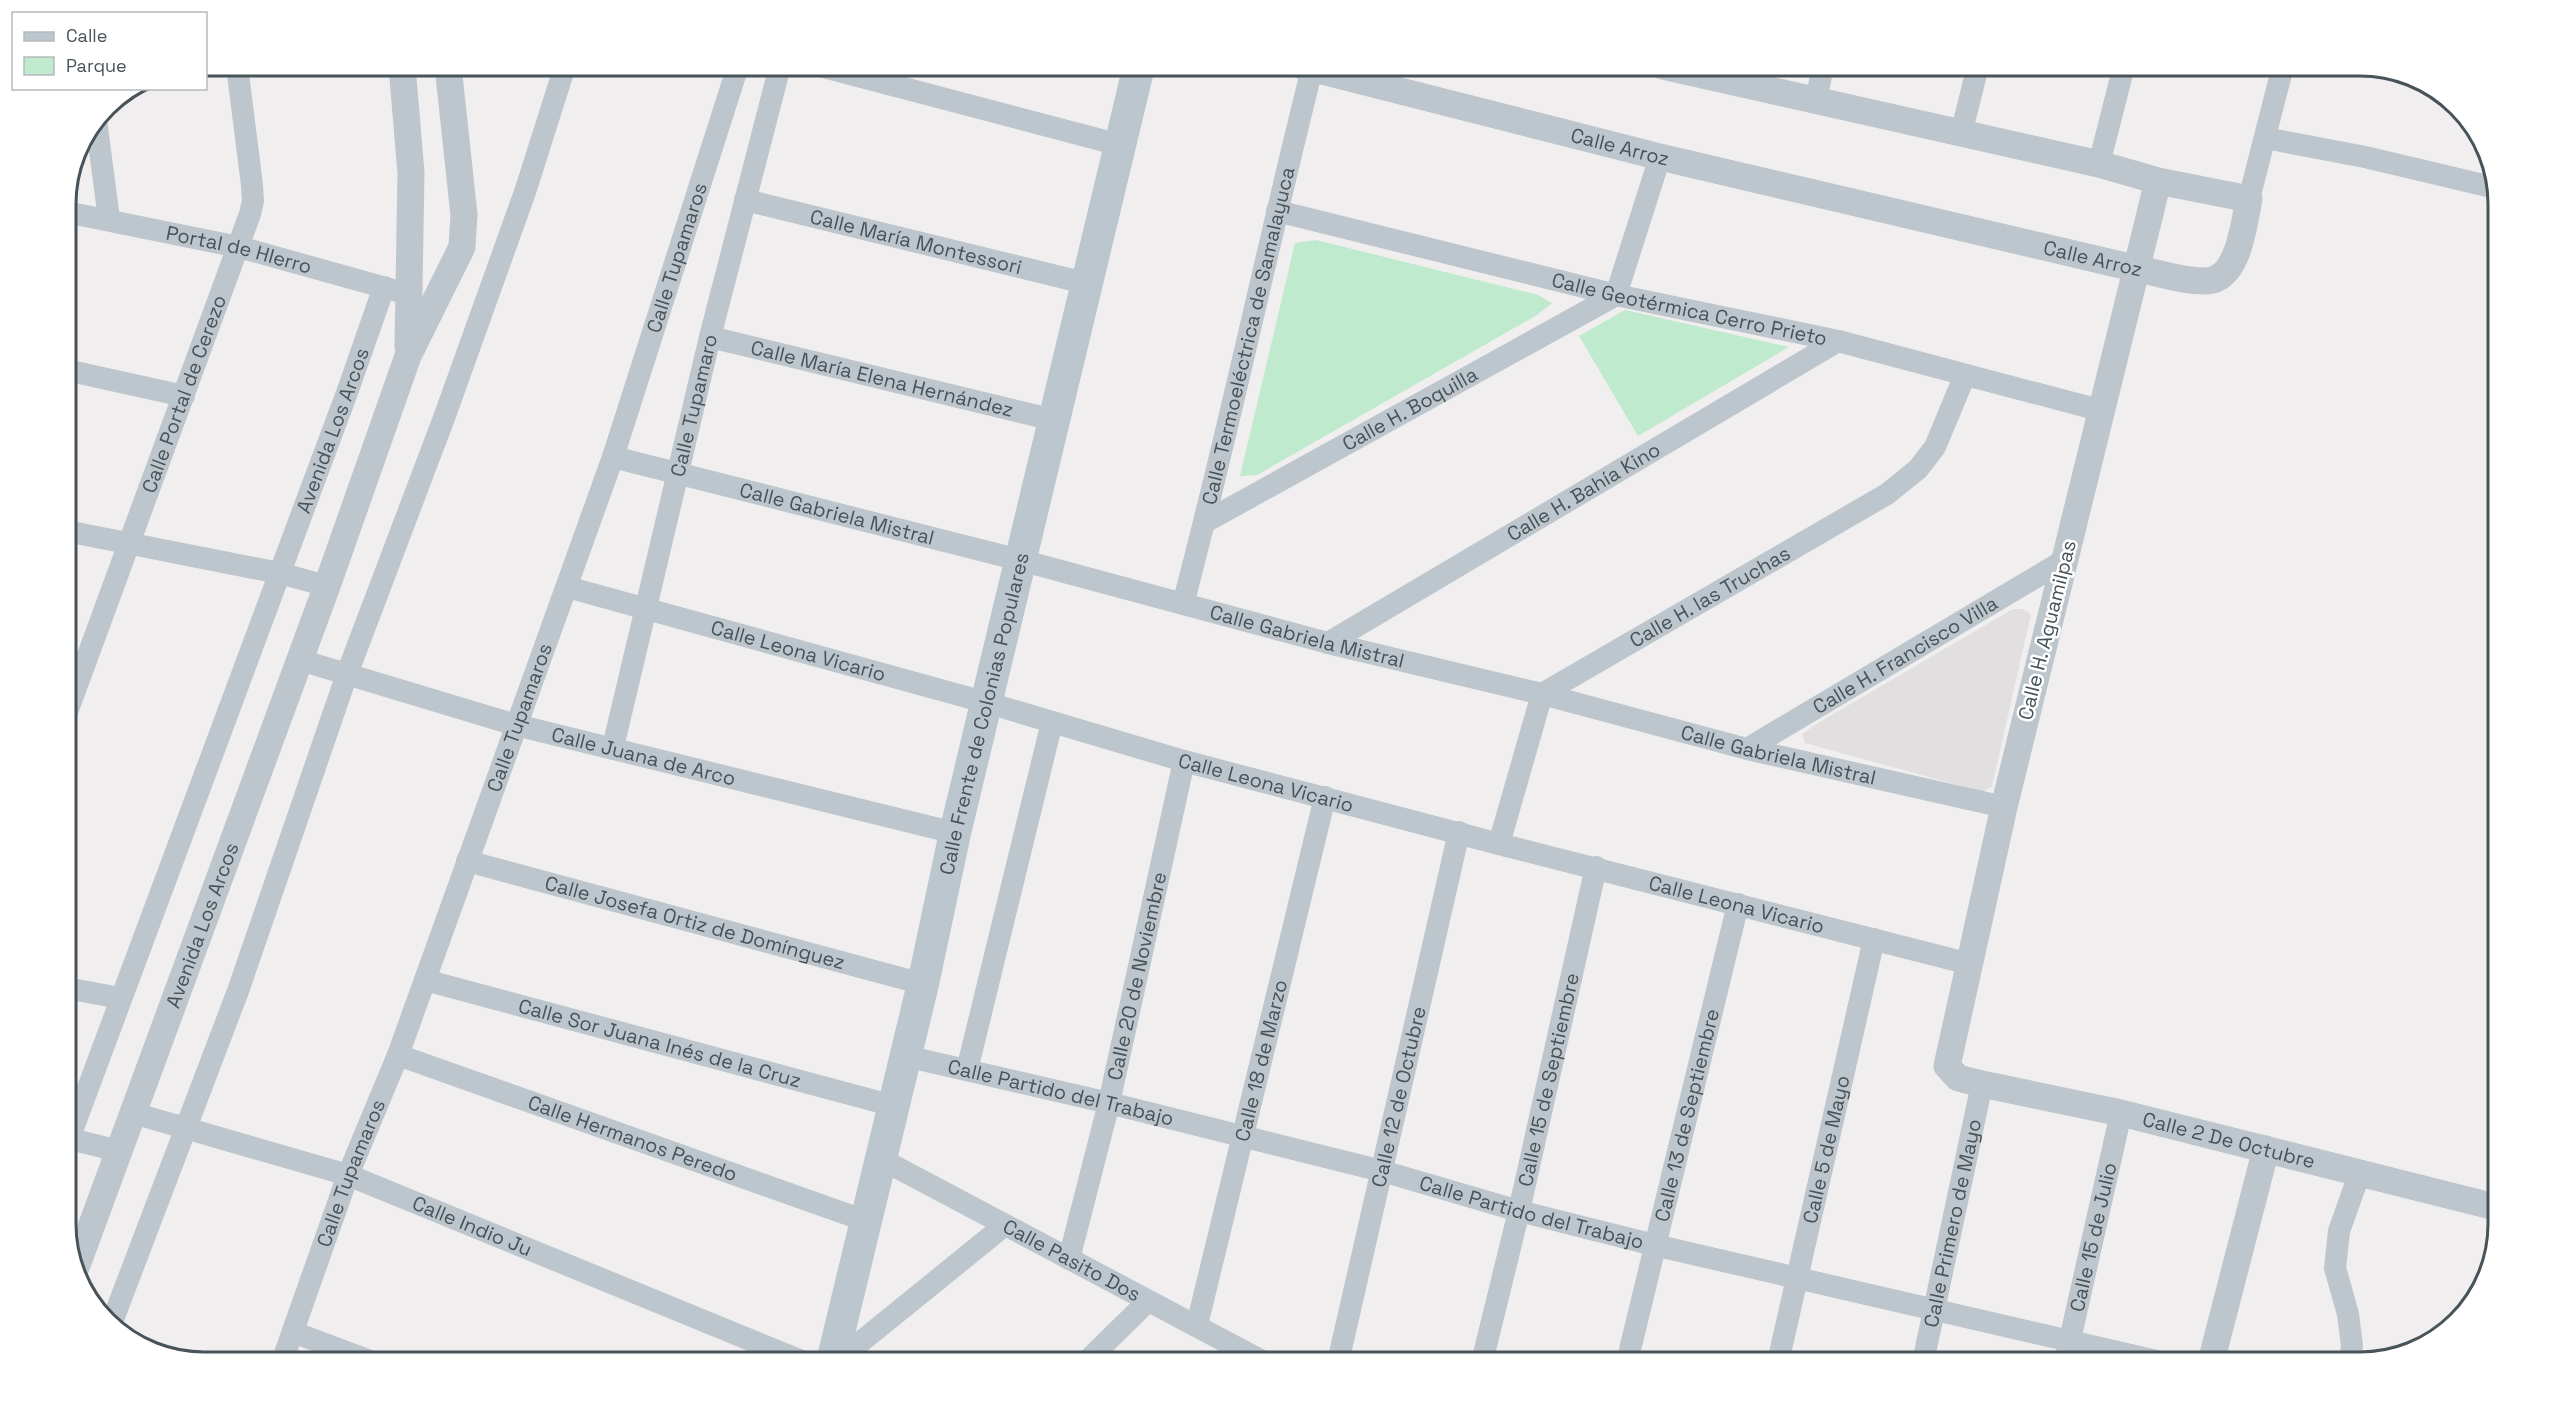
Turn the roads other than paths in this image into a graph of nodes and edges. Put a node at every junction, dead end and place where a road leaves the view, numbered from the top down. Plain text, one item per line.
1 (238, 76) edge
2 (403, 76) edge
3 (449, 76) edge
4 (562, 76) edge
5 (735, 76) edge
6 (777, 76) edge
7 (858, 76) edge
8 (1137, 76) edge
9 (1305, 76) edge
10 (1342, 76) edge
11 (1706, 76) edge
12 (1821, 76) edge
13 (1976, 76) edge
14 (2121, 76) edge
15 (2280, 76) edge
16 (1815, 101) junction
17 (98, 133) edge
18 (1961, 134) junction
19 (2265, 138) junction
20 (1120, 145) junction
21 (1660, 157) junction
22 (2099, 164) junction
23 (2158, 181) junction
24 (2487, 186) edge
25 (2249, 199) junction
26 (745, 200) junction
27 (1276, 211) junction
28 (77, 214) edge
29 (109, 219) junction
30 (239, 247) junction
31 (2138, 269) junction
32 (1085, 283) junction
33 (409, 294) junction
34 (1616, 295) junction
35 (710, 337) junction
36 (1838, 341) junction
37 (77, 372) edge
38 (1965, 375) junction
39 (184, 396) junction
40 (2103, 411) junction
41 (1054, 420) junction
42 (613, 457) junction
43 (677, 474) junction
44 (1205, 522) junction
45 (77, 533) edge
46 (129, 544) junction
47 (1020, 560) junction
48 (2063, 561) junction
49 (279, 573) junction
50 (327, 586) junction
51 (567, 587) junction
52 (1183, 604) junction
53 (645, 610) junction
54 (1328, 643) junction
55 (300, 660) junction
56 (347, 674) junction
57 (77, 676) edge
58 (1542, 694) junction
59 (988, 703) junction
60 (1052, 722) junction
61 (516, 725) junction
62 (613, 747) junction
63 (1747, 749) junction
64 (1184, 761) junction
65 (1325, 797) junction
66 (2004, 807) junction
67 (1459, 832) junction
68 (955, 833) junction
69 (1499, 844) junction
70 (467, 861) junction
71 (1596, 867) junction
72 (1738, 904) junction
73 (1874, 939) junction
74 (1970, 964) junction
75 (425, 980) junction
76 (923, 984) junction
77 (77, 990) edge
78 (120, 998) junction
79 (398, 1055) junction
80 (905, 1056) junction
81 (967, 1070) junction
82 (1970, 1081) junction
83 (1109, 1103) junction
84 (894, 1106) junction
85 (133, 1113) junction
86 (2121, 1113) junction
87 (77, 1115) edge
88 (185, 1127) junction
89 (1244, 1137) junction
90 (77, 1141) edge
91 (2266, 1149) junction
92 (119, 1151) junction
93 (881, 1160) junction
94 (1382, 1171) junction
95 (2360, 1172) junction
96 (348, 1175) junction
97 (2488, 1205) edge
98 (1519, 1211) junction
99 (866, 1221) junction
100 (1005, 1225) junction
101 (1654, 1245) junction
102 (80, 1255) edge
103 (1069, 1260) junction
104 (1797, 1278) junction
105 (1147, 1302) junction
106 (1934, 1310) junction
107 (115, 1315) edge
108 (1197, 1325) junction
109 (293, 1332) junction
110 (2067, 1351) edge
111 (286, 1352) edge
112 (346, 1352) edge
113 (780, 1352) edge
114 (836, 1352) edge
115 (846, 1352) edge
116 (1096, 1352) edge
117 (1246, 1352) edge
118 (1340, 1352) edge
119 (1484, 1352) edge
120 (1629, 1352) edge
121 (1780, 1352) edge
122 (1925, 1352) edge
123 (2214, 1352) edge
124 (2351, 1352) edge

1 - 30 street, Calle Portal de Cerezo
2 - 33 street, Avenida Los Arcos
3 - 33 street, Avenida Los Arcos
4 - 56 street
5 - 42 street, Calle Tupamaros
6 - 26 street, Calle Tupamaro
7 - 20 street
8 - 20 main road, Calle Frente de Colonias Populares
9 - 27 street, Calle Termoeléctrica de Samalayuca
10 - 21 street, Calle Arroz
11 - 16 street
12 - 16 street
13 - 18 street
14 - 22 street
15 - 19 street
16 - 18 street
17 - 29 street
18 - 22 street
19 - 24 street
19 - 25 street
20 - 32 main road, Calle Frente de Colonias Populares
21 - 31 street, Calle Arroz
21 - 34 street
22 - 23 street
23 - 25 street
23 - 31 street, Calle H. Aguamilpas
25 - 31 street, Calle Arroz
26 - 32 street, Calle María Montessori
26 - 35 street, Calle Tupamaro
27 - 34 street, Calle Geotérmica Cerro Prieto
27 - 44 street, Calle Termoeléctrica de Samalayuca
28 - 29 street, Portal de HIerro
29 - 30 street, Portal de HIerro
30 - 33 street, Portal de HIerro
30 - 39 street, Calle Portal de Cerezo
31 - 40 street, Calle H. Aguamilpas
32 - 41 main road, Calle Frente de Colonias Populares
33 - 49 street, Avenida Los Arcos
33 - 50 street, Avenida Los Arcos
34 - 36 street, Calle Geotérmica Cerro Prieto
34 - 44 street, Calle H. Boquilla
35 - 41 street, Calle María Elena Hernández
35 - 43 street, Calle Tupamaro
36 - 38 street, Calle Geotérmica Cerro Prieto
36 - 54 street, Calle H. Bahía Kino
37 - 39 street
38 - 40 street, Calle Geotérmica Cerro Prieto
38 - 58 street, Calle H. las Truchas
39 - 46 street, Calle Portal de Cerezo
40 - 48 street, Calle H. Aguamilpas
41 - 47 main road, Calle Frente de Colonias Populares
42 - 43 street, Calle Gabriela Mistral
42 - 51 street, Calle Tupamaros
43 - 47 street, Calle Gabriela Mistral
43 - 53 street, Calle Tupamaro
44 - 52 street, Calle Termoeléctrica de Samalayuca
45 - 46 street
46 - 49 street
46 - 57 street, Calle Portal de Cerezo
47 - 52 street, Calle Gabriela Mistral
47 - 59 main road, Calle Frente de Colonias Populares
48 - 63 street, Calle H. Francisco Villa
48 - 66 street, Calle H. Aguamilpas
49 - 50 street
49 - 78 street, Avenida Los Arcos
50 - 55 street, Avenida Los Arcos
51 - 53 street, Calle Leona Vicario
51 - 61 street, Calle Tupamaros
52 - 54 street, Calle Gabriela Mistral
53 - 59 street, Calle Leona Vicario
53 - 62 street, Calle Tupamaro
54 - 58 street, Calle Gabriela Mistral
55 - 56 street, Calle Juana de Arco
55 - 85 street, Avenida Los Arcos
56 - 61 street, Calle Juana de Arco
56 - 88 street
58 - 63 street, Calle Gabriela Mistral
58 - 69 street
59 - 60 street, Calle Leona Vicario
59 - 68 main road, Calle Frente de Colonias Populares
60 - 64 street, Calle Leona Vicario
60 - 81 street
61 - 62 street, Calle Juana de Arco
61 - 70 street, Calle Tupamaros
62 - 68 street, Calle Juana de Arco
63 - 66 street, Calle Gabriela Mistral
64 - 65 street, Calle Leona Vicario
64 - 83 street, Calle 20 de Noviembre
65 - 67 street, Calle Leona Vicario
65 - 89 street, Calle 18 de Marzo
66 - 74 street, Calle H. Aguamilpas
67 - 69 street, Calle Leona Vicario
67 - 94 street, Calle 12 de Octubre
68 - 76 main road, Calle Frente de Colonias Populares
69 - 71 street, Calle Leona Vicario
70 - 75 street, Calle Tupamaros
70 - 76 street, Calle Josefa Ortiz de Domínguez
71 - 72 street, Calle Leona Vicario
71 - 98 street, Calle 15 de Septiembre
72 - 73 street, Calle Leona Vicario
72 - 101 street, Calle 13 de Septiembre
73 - 74 street, Calle Leona Vicario
73 - 104 street, Calle 5 de Mayo
74 - 82 street, Calle H. Aguamilpas
75 - 79 street, Calle Tupamaros
75 - 84 street, Calle Sor Juana Inés de la Cruz
76 - 80 main road, Calle Frente de Colonias Populares
77 - 78 street
78 - 87 street, Avenida Los Arcos
79 - 96 street, Calle Tupamaros
79 - 99 street, Calle Hermanos Peredo
80 - 81 street, Calle Partido del Trabajo
80 - 84 main road, Calle Frente de Colonias Populares
81 - 83 street, Calle Partido del Trabajo
82 - 86 street, Calle 2 De Octubre
82 - 106 street, Calle Primero de Mayo
83 - 89 street, Calle Partido del Trabajo
83 - 103 street, Calle 20 de Noviembre
84 - 93 main road, Calle Frente de Colonias Populares
85 - 88 street, Calle Indio Ju
85 - 92 street, Avenida Los Arcos
86 - 91 street, Calle 2 De Octubre
86 - 110 street, Calle 15 de Julio
88 - 96 street, Calle Indio Ju
88 - 107 street
89 - 94 street, Calle Partido del Trabajo
89 - 108 street, Calle 18 de Marzo
90 - 92 street
91 - 95 street, Calle 2 De Octubre
91 - 123 street
92 - 102 street, Avenida Los Arcos
93 - 99 main road, Calle Frente de Colonias Populares
93 - 100 street, Calle Pasito Dos
94 - 98 street, Calle Partido del Trabajo
94 - 118 street, Calle 12 de Octubre
95 - 97 street, Calle 2 De Octubre
95 - 124 street
96 - 109 street, Calle Tupamaros
96 - 113 street, Calle Indio Ju
98 - 101 street, Calle Partido del Trabajo
98 - 119 street, Calle 15 de Septiembre
99 - 114 main road, Calle Frente de Colonias Populares
100 - 103 street, Calle Pasito Dos
100 - 115 street
101 - 104 street, Calle Partido del Trabajo
101 - 120 street, Calle 13 de Septiembre
103 - 105 street, Calle Pasito Dos
104 - 106 street, Calle Partido del Trabajo
104 - 121 street, Calle 5 de Mayo
105 - 108 street, Calle Pasito Dos
105 - 116 street
106 - 110 street, Calle Partido del Trabajo
106 - 122 street, Calle Primero de Mayo
108 - 117 street, Calle Pasito Dos
109 - 111 street, Calle Tupamaros
109 - 112 street

